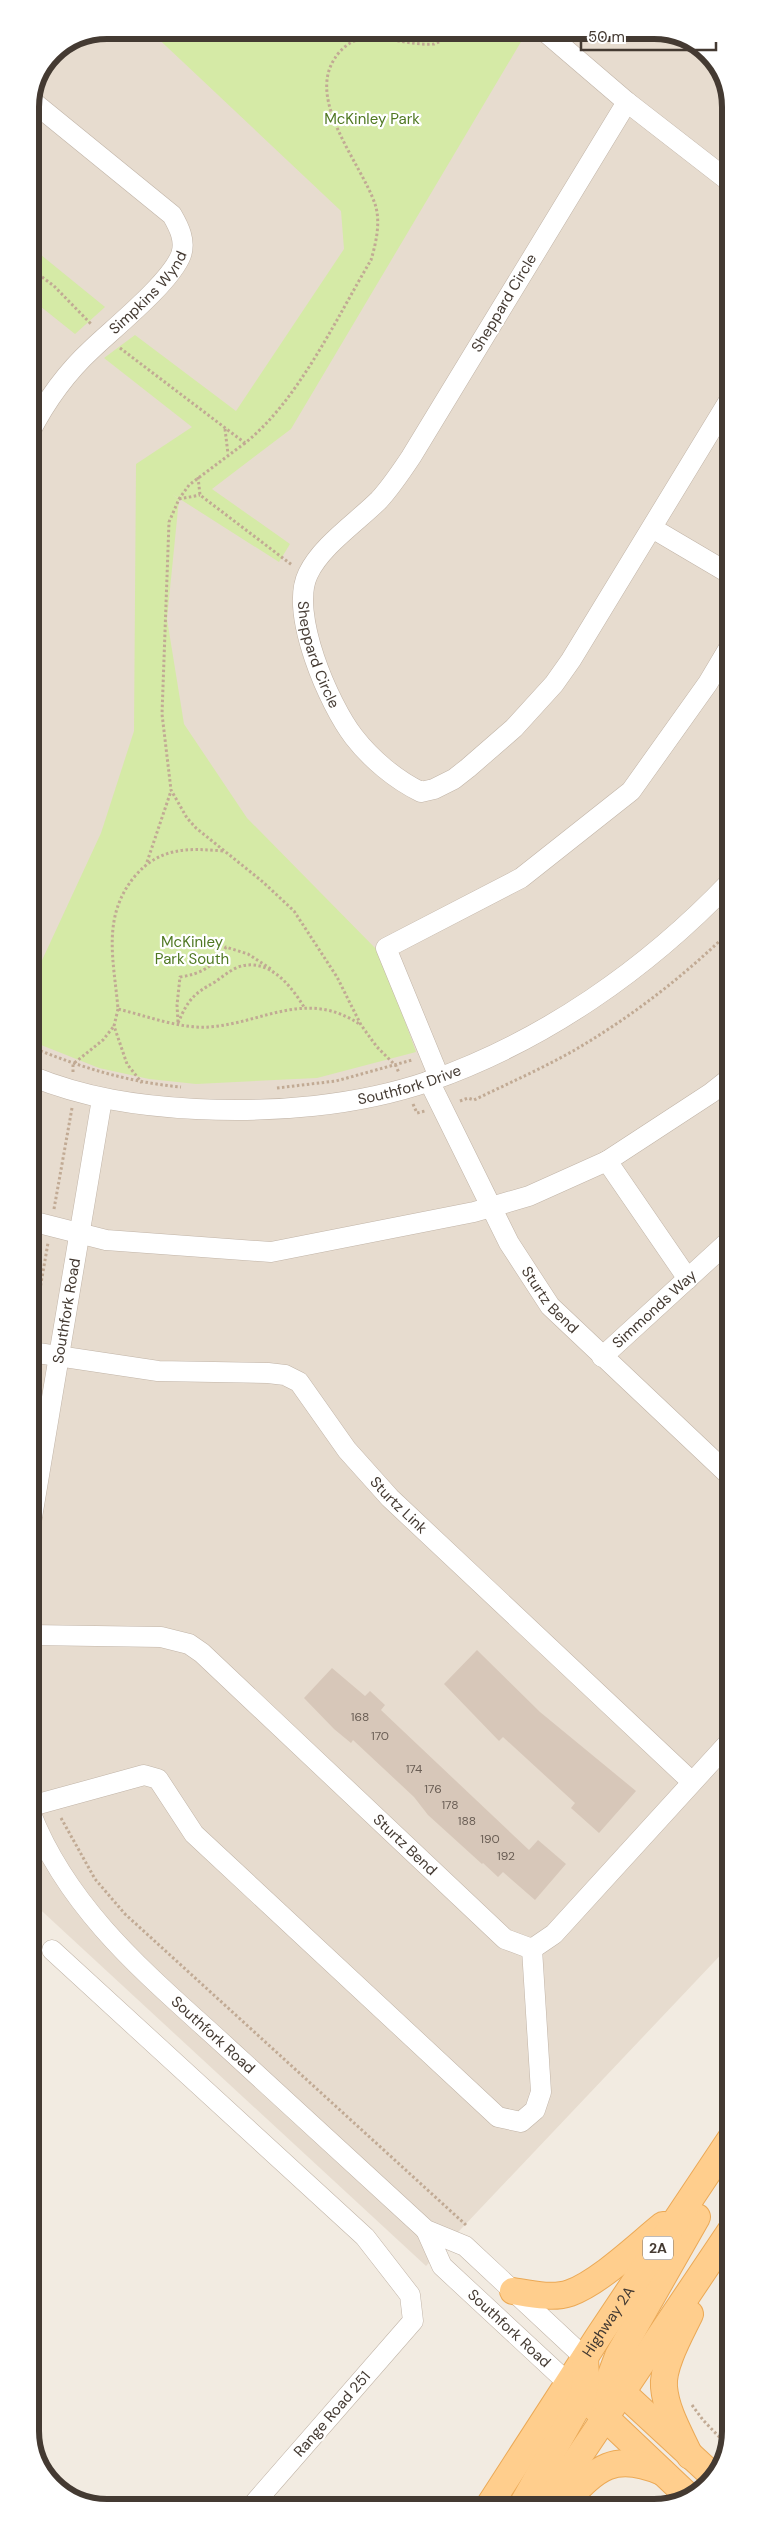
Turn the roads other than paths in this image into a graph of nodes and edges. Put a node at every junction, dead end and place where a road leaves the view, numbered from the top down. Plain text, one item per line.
1 (553, 39) edge
2 (626, 102) junction
3 (39, 107) edge
4 (722, 176) edge
5 (722, 412) edge
6 (39, 418) edge
7 (652, 528) junction
8 (722, 569) edge
9 (722, 659) edge
10 (722, 890) edge
11 (39, 1079) edge
12 (434, 1079) junction
13 (722, 1085) edge
14 (102, 1099) junction
15 (607, 1161) junction
16 (492, 1207) junction
17 (39, 1223) edge
18 (79, 1235) junction
19 (722, 1247) edge
20 (688, 1279) junction
21 (39, 1353) edge
22 (58, 1356) junction
23 (602, 1357) junction
24 (722, 1469) edge
25 (39, 1474) edge
26 (39, 1635) edge
27 (722, 1748) edge
28 (691, 1781) junction
29 (39, 1804) edge
30 (39, 1831) edge
31 (532, 1948) junction
32 (52, 1950) dead end
33 (722, 2152) edge
34 (722, 2168) edge
35 (684, 2209) junction
36 (426, 2230) junction
37 (722, 2242) edge
38 (722, 2248) edge
39 (513, 2291) junction
40 (585, 2358) junction
41 (616, 2386) junction
42 (575, 2390) junction
43 (605, 2418) junction
44 (690, 2456) junction
45 (708, 2472) edge
46 (665, 2474) junction
47 (684, 2492) edge
48 (259, 2499) edge
49 (494, 2499) edge
50 (525, 2499) edge
51 (550, 2499) edge
52 (568, 2499) edge

1 - 2 street
2 - 4 street
2 - 7 street, Sheppard Circle
3 - 6 street, Simpkins Wynd
5 - 7 street, Sheppard Circle
7 - 8 street
9 - 12 street, Sturtz Bend
10 - 12 street, Southfork Drive
11 - 14 street, Southfork Drive
12 - 14 street, Southfork Drive
12 - 16 street, Sturtz Bend
13 - 15 street
14 - 18 street, Southfork Road
15 - 16 street
15 - 20 street
16 - 18 street
16 - 23 street, Sturtz Bend
17 - 18 street
18 - 22 street, Southfork Road
19 - 20 street, Simmonds Way
20 - 23 street, Simmonds Way
21 - 22 street, Sturtz Link
22 - 25 street, Southfork Road
22 - 28 street, Sturtz Link
23 - 24 street, Sturtz Bend
26 - 31 street, Sturtz Bend
27 - 28 street
28 - 31 street
29 - 31 street
30 - 36 street, Southfork Road
32 - 48 street, Range Road 251
33 - 35 main road, Highway 2A / 2A
34 - 41 main road
35 - 39 main road
35 - 40 main road, Highway 2A / 2A
36 - 39 street, Southfork Road
36 - 42 street, Southfork Road
37 - 41 main road
38 - 44 main road
39 - 40 street, Southfork Road
40 - 41 main road, Southfork Road
40 - 42 main road
41 - 43 main road
41 - 44 main road, Southfork Road
42 - 43 main road, Southfork Road
42 - 49 main road
42 - 50 main road
43 - 46 main road, Southfork Road
43 - 51 main road
44 - 45 main road, Southfork Road
46 - 47 main road, Southfork Road
46 - 52 main road

